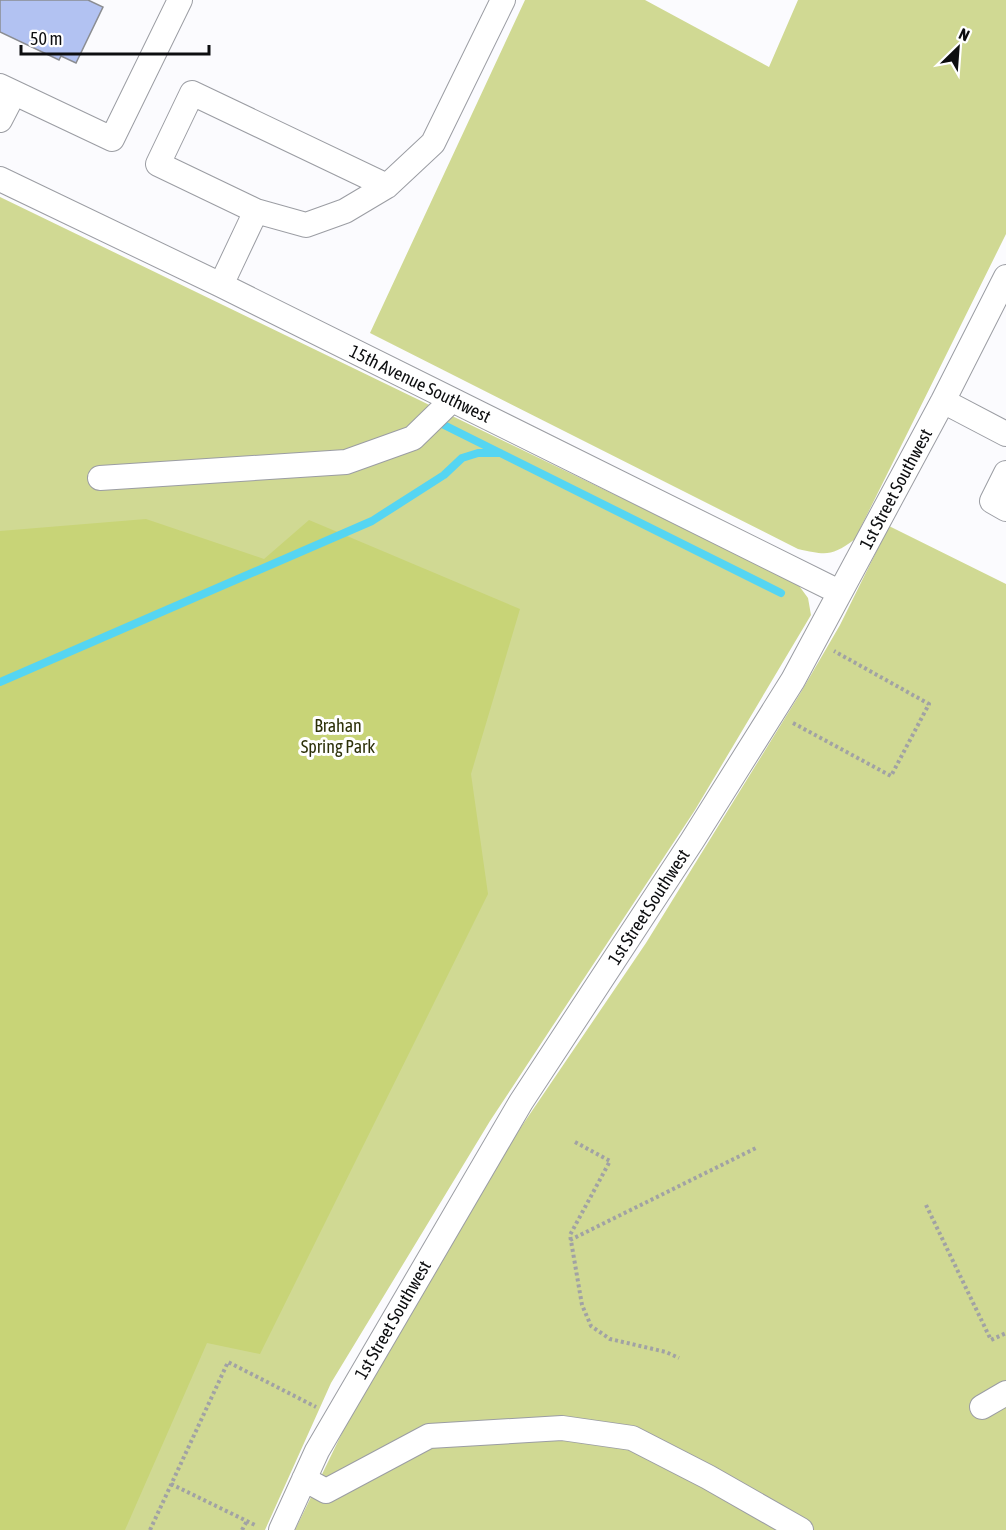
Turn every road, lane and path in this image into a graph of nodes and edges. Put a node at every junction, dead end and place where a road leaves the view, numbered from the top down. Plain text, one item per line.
1 (180, 0) edge
2 (497, 2) edge
3 (7, 89) edge
4 (0, 120) edge
5 (0, 179) edge
6 (387, 186) junction
7 (256, 211) junction
8 (1006, 277) edge
9 (221, 285) junction
10 (452, 400) junction
11 (943, 401) junction
12 (1006, 434) edge
13 (1006, 473) edge
14 (100, 478) dead end
15 (1006, 509) edge
16 (839, 592) junction
17 (828, 661) dead end
18 (797, 715) dead end
19 (792, 722) junction
20 (786, 732) dead end
21 (574, 1142) dead end
22 (756, 1148) dead end
23 (926, 1205) dead end
24 (570, 1240) junction
25 (1006, 1333) edge
26 (679, 1358) dead end
27 (1006, 1393) edge
28 (982, 1407) dead end
29 (336, 1418) junction
30 (304, 1479) junction
31 (171, 1484) junction
32 (247, 1521) junction
33 (150, 1530) edge
34 (243, 1530) edge
35 (266, 1530) edge
36 (280, 1530) edge
37 (801, 1530) edge

1 - 3 street
2 - 6 street
3 - 4 street
5 - 9 street, 15th Avenue Southwest
6 - 7 street
6 - 7 street
7 - 9 street
8 - 11 street, 1st Street Southwest
9 - 10 street, 15th Avenue Southwest
10 - 14 street
10 - 16 street, 15th Avenue Southwest
11 - 12 street
11 - 16 street, 1st Street Southwest
13 - 15 street
16 - 29 street, 1st Street Southwest
17 - 19 path
18 - 19 path
19 - 20 path
21 - 24 path
22 - 24 path
23 - 25 path
24 - 26 path
27 - 28 street
29 - 30 street, 1st Street Southwest
29 - 31 path
30 - 36 street, 1st Street Southwest
30 - 37 street
31 - 32 path
31 - 33 path
32 - 34 path
32 - 35 path

